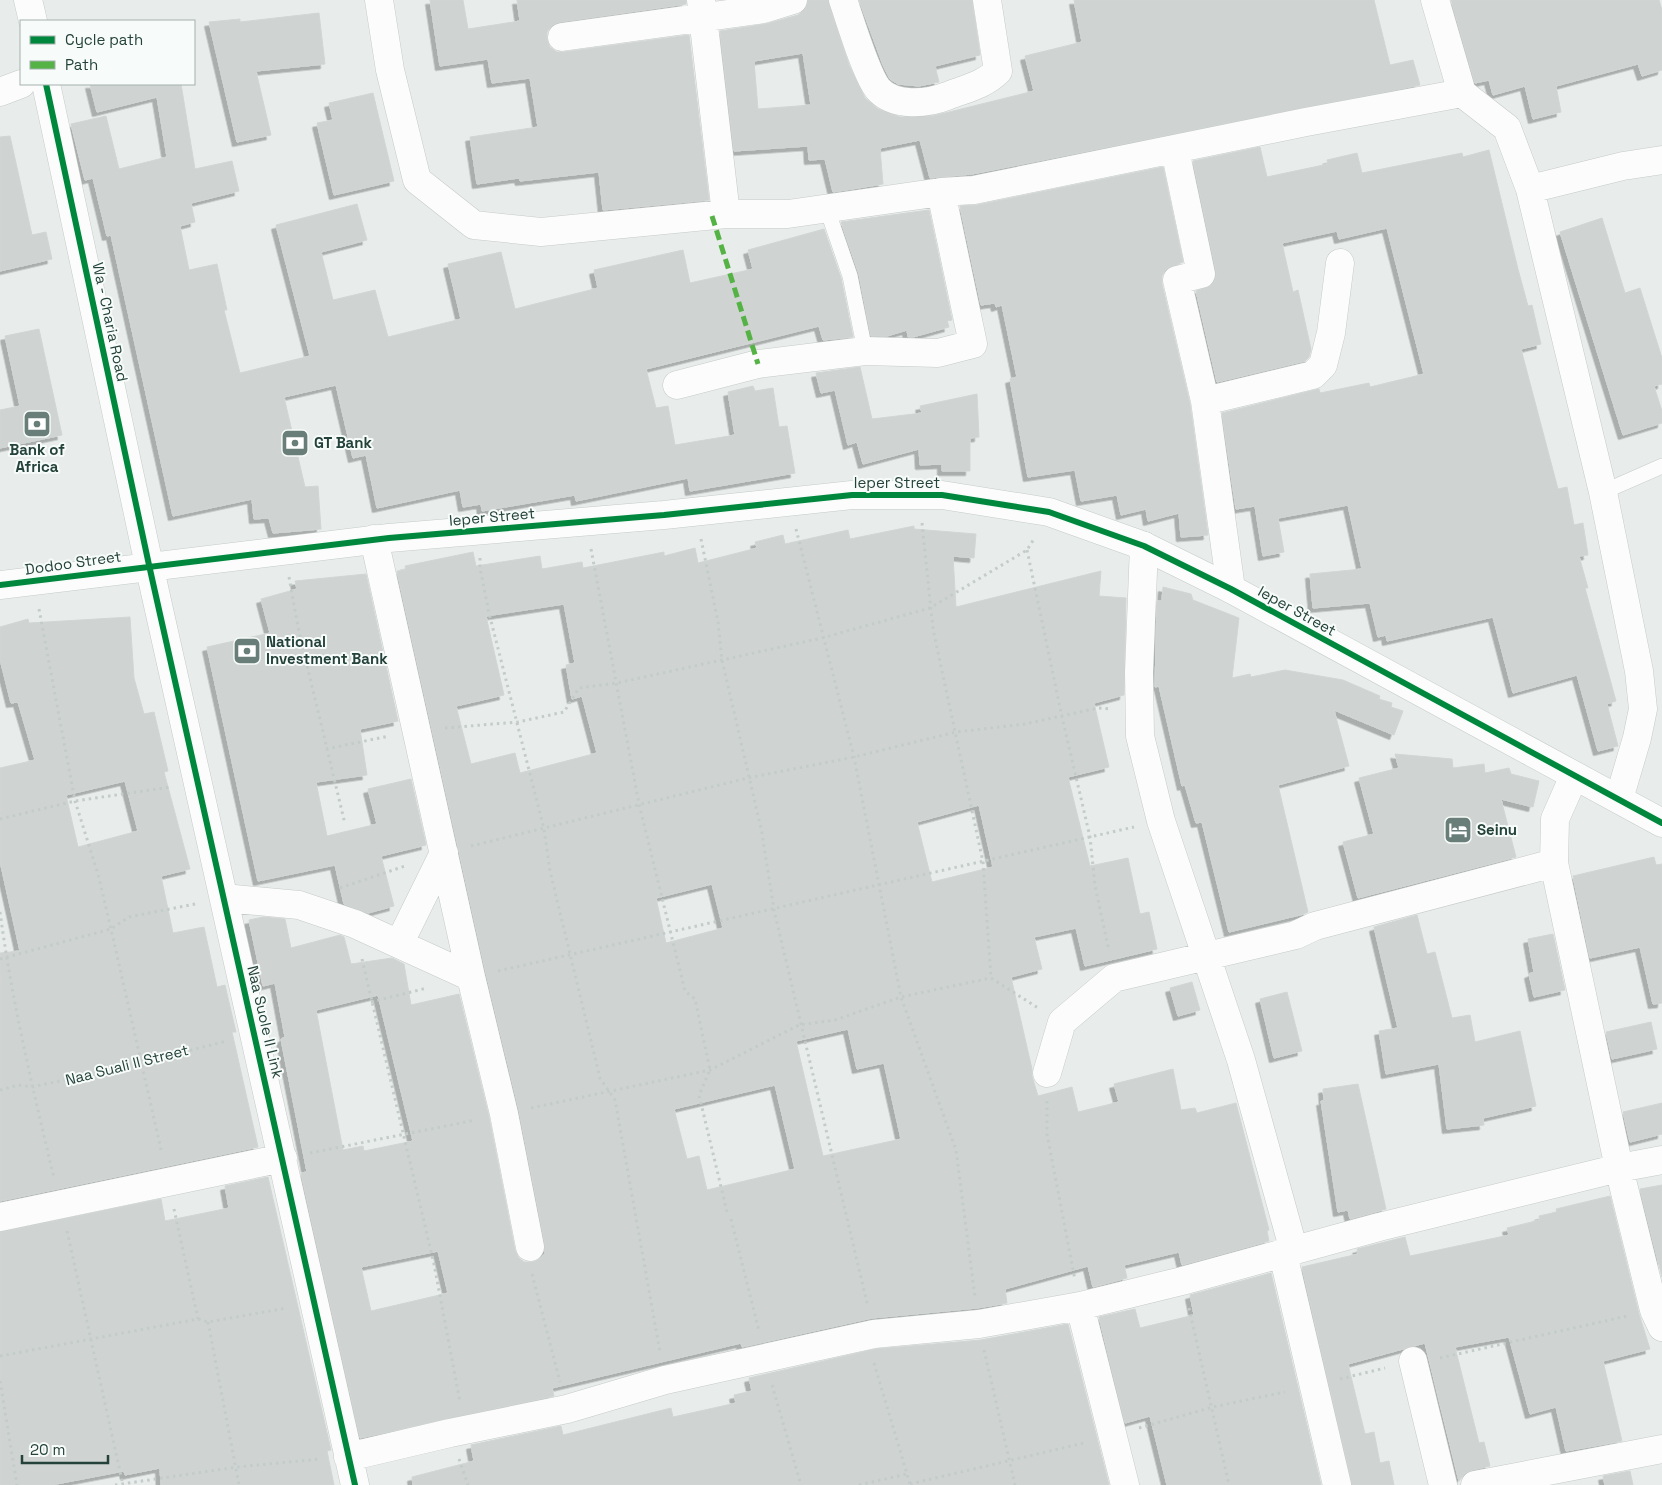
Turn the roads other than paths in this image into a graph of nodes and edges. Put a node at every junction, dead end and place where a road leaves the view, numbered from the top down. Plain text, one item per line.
1 (28, 0) edge
2 (379, 0) edge
3 (793, 0) edge
4 (843, 0) edge
5 (988, 0) edge
6 (1435, 0) edge
7 (702, 9) edge
8 (33, 20) edge
9 (562, 37) dead end
10 (20, 84) edge
11 (46, 85) edge
12 (0, 92) edge
13 (1462, 93) junction
14 (1662, 144) edge
15 (1175, 150) junction
16 (1662, 160) edge
17 (1623, 166) junction
18 (1530, 189) junction
19 (941, 192) junction
20 (827, 209) junction
21 (726, 214) junction
22 (1340, 263) dead end
23 (865, 351) junction
24 (676, 385) dead end
25 (1205, 401) junction
26 (1662, 466) edge
27 (1603, 492) junction
28 (374, 539) junction
29 (1144, 546) junction
30 (149, 565) junction
31 (0, 584) edge
32 (1231, 589) junction
33 (1574, 776) junction
34 (1619, 799) junction
35 (1662, 823) edge
36 (444, 853) junction
37 (1554, 863) junction
38 (224, 898) junction
39 (400, 944) junction
40 (1207, 958) junction
41 (471, 977) junction
42 (1047, 1073) road end
43 (283, 1158) junction
44 (1662, 1160) edge
45 (1619, 1168) junction
46 (0, 1216) edge
47 (530, 1246) road end
48 (1289, 1253) junction
49 (1080, 1306) junction
50 (1658, 1318) edge
51 (1413, 1361) road end
52 (1662, 1449) edge
53 (348, 1456) junction
54 (355, 1485) edge
55 (1125, 1485) edge
56 (1337, 1485) edge
57 (1443, 1485) edge
58 (1475, 1485) edge

1 - 8 street
2 - 21 street
3 - 7 street
4 - 5 street
6 - 13 street
7 - 9 street
7 - 21 street
10 - 12 street
11 - 30 street, Wa - Charia Road
13 - 15 street
13 - 18 street
14 - 17 street
15 - 19 street
15 - 25 street
16 - 17 street
17 - 18 street
18 - 27 street
19 - 20 street
19 - 23 street
20 - 21 street
20 - 23 lane
22 - 25 street
23 - 24 street
25 - 32 street
26 - 27 lane
27 - 34 street
28 - 29 street, Ieper Street
28 - 30 street, Ieper Street
28 - 36 street
29 - 32 street, Ieper Street
29 - 40 street
30 - 31 street, Dodoo Street
30 - 38 street, Naa Suole II Link
32 - 33 street, Ieper Street
33 - 34 street, Ieper Street
33 - 37 street
34 - 35 street, Ieper Street
36 - 39 street
36 - 41 street
37 - 40 street
37 - 45 street
38 - 39 street
38 - 43 street, Naa Suole II Link
39 - 41 street
40 - 42 street
40 - 48 street
41 - 47 street
43 - 46 street
43 - 53 street, Naa Suole II Link
44 - 45 street
45 - 48 street
45 - 50 street
48 - 49 street
48 - 56 street
49 - 53 street
49 - 55 street
51 - 57 street
52 - 58 street
53 - 54 street, Naa Suole II Link

